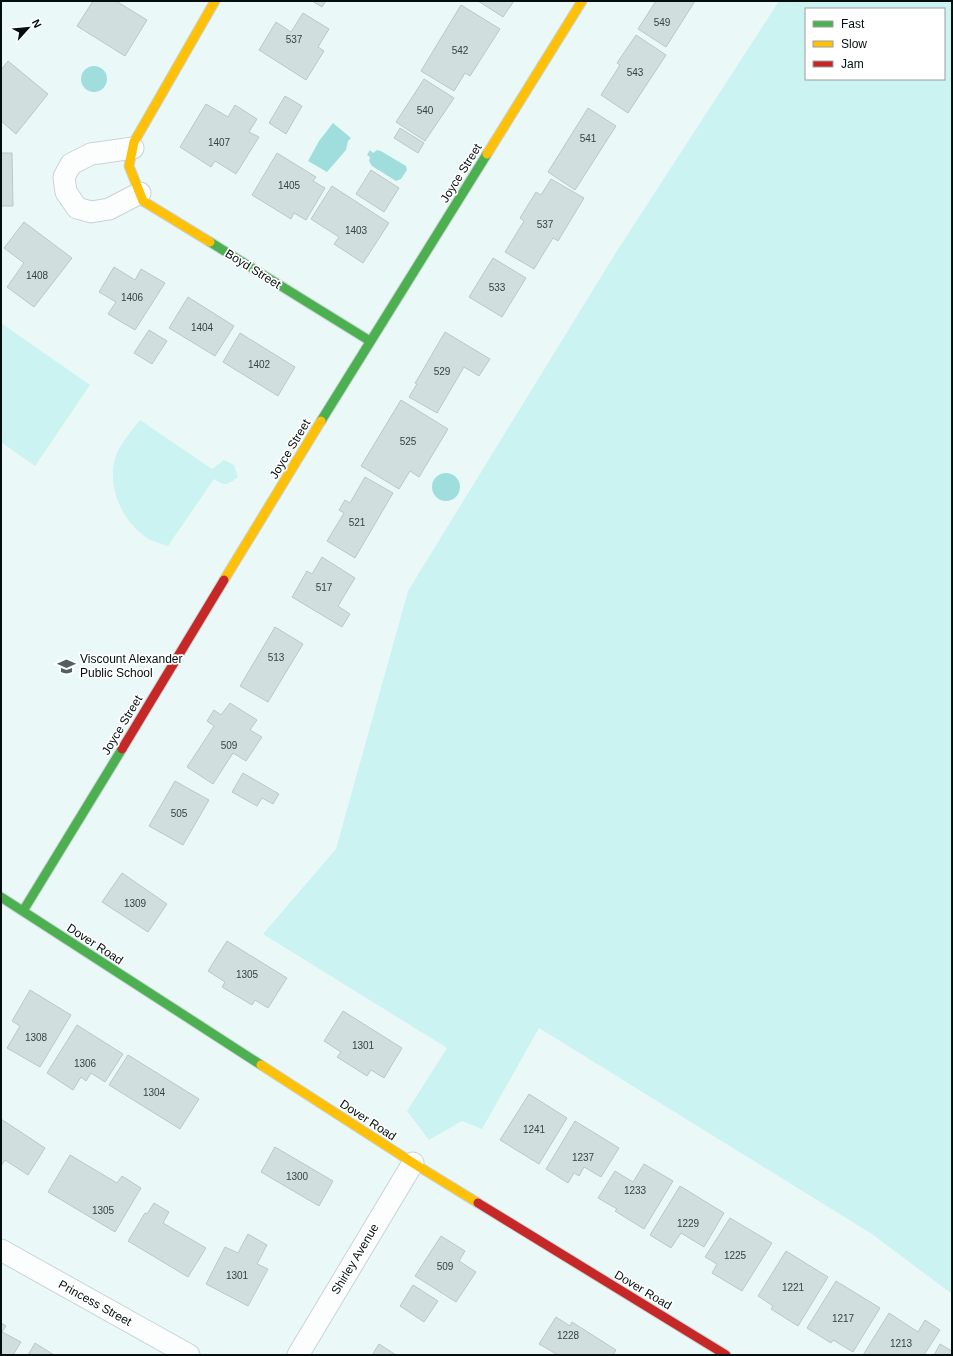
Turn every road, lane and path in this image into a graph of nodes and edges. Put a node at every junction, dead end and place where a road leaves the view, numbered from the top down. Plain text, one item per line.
1 (215, 1) edge
2 (582, 1) edge
3 (133, 148) junction
4 (140, 193) junction
5 (370, 341) junction
6 (1, 897) edge
7 (23, 911) junction
8 (413, 1163) junction
9 (1, 1250) edge
10 (189, 1355) edge
11 (298, 1355) edge
12 (726, 1355) edge

1 - 3 street, Boyd Street
2 - 5 street, Joyce Street
3 - 4 street, Boyd Street
3 - 4 street
4 - 5 street, Boyd Street
5 - 7 street, Joyce Street
6 - 7 street, Dover Road
7 - 8 street, Dover Road
8 - 11 street, Shirley Avenue
8 - 12 street, Dover Road
9 - 10 street, Princess Street

